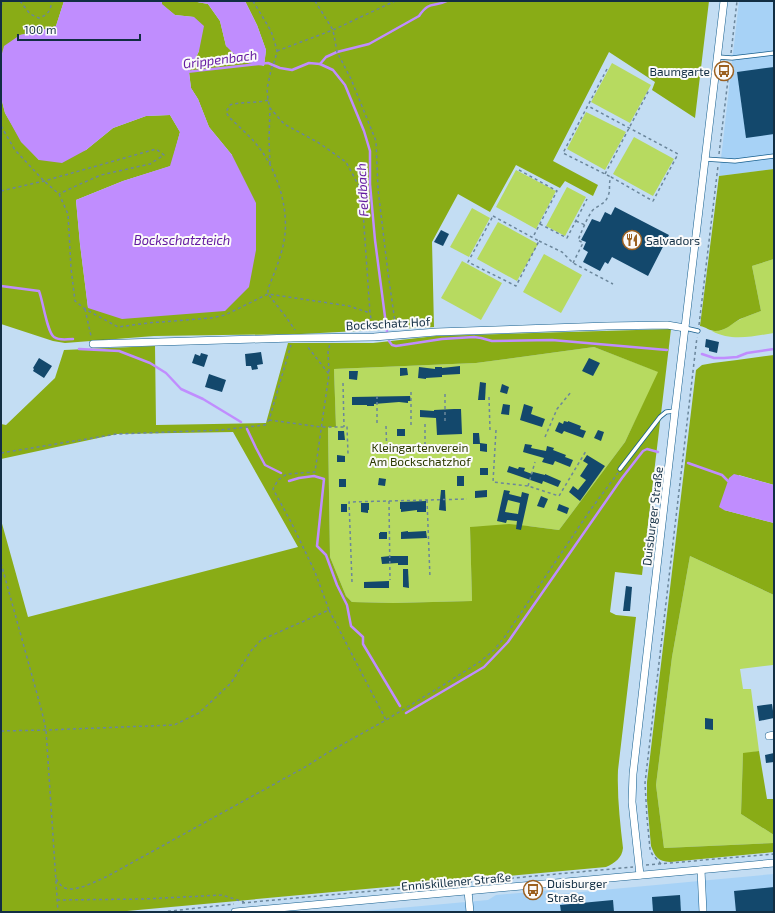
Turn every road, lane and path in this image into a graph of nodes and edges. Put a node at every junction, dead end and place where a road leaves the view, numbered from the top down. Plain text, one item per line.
1 (3, 1) edge
2 (20, 1) edge
3 (52, 1) edge
4 (253, 1) edge
5 (315, 1) edge
6 (395, 1) edge
7 (724, 1) edge
8 (1, 6) edge
9 (333, 30) junction
10 (277, 51) junction
11 (774, 53) edge
12 (718, 57) junction
13 (607, 69) dead end
14 (649, 90) dead end
15 (268, 100) junction
16 (588, 106) junction
17 (270, 108) junction
18 (1, 126) edge
19 (630, 127) junction
20 (774, 156) edge
21 (705, 159) junction
22 (270, 164) junction
23 (519, 170) dead end
24 (605, 174) junction
25 (611, 178) junction
26 (44, 181) junction
27 (1, 191) edge
28 (59, 194) junction
29 (587, 199) dead end
30 (576, 220) junction
31 (540, 224) junction
32 (585, 225) junction
33 (533, 237) junction
34 (539, 241) junction
35 (573, 263) junction
36 (613, 284) dead end
37 (268, 294) junction
38 (85, 309) junction
39 (370, 313) junction
40 (685, 328) junction
41 (698, 331) joint
42 (396, 335) junction
43 (332, 337) junction
44 (374, 337) junction
45 (296, 338) junction
46 (93, 344) joint
47 (329, 374) junction
48 (343, 383) dead end
49 (411, 392) dead end
50 (571, 392) dead end
51 (445, 394) dead end
52 (377, 396) dead end
53 (489, 397) dead end
54 (675, 411) junction
55 (269, 420) junction
56 (425, 424) dead end
57 (445, 424) dead end
58 (411, 425) dead end
59 (377, 426) dead end
60 (386, 426) dead end
61 (321, 427) junction
62 (344, 427) junction
63 (490, 430) dead end
64 (496, 430) dead end
65 (545, 437) dead end
66 (426, 450) dead end
67 (586, 451) dead end
68 (1, 453) edge
69 (348, 454) dead end
70 (388, 456) dead end
71 (535, 462) dead end
72 (620, 469) joint
73 (528, 486) junction
74 (467, 499) dead end
75 (427, 500) junction
76 (388, 501) junction
77 (1, 563) edge
78 (430, 578) dead end
79 (390, 580) dead end
80 (352, 582) dead end
81 (329, 610) junction
82 (386, 720) junction
83 (46, 730) junction
84 (1, 731) edge
85 (774, 854) edge
86 (774, 863) edge
87 (610, 869) dead end
88 (701, 870) junction
89 (640, 875) junction
90 (56, 879) junction
91 (468, 891) junction
92 (57, 900) junction
93 (245, 903) junction
94 (58, 912) edge
95 (162, 912) edge
96 (235, 912) edge
97 (470, 912) edge
98 (703, 912) edge

1 - 8 path
2 - 3 path
4 - 10 path
5 - 9 path
6 - 9 path
7 - 12 street, Duisburger Straße
9 - 10 path
9 - 42 path
10 - 15 path
11 - 12 lane
12 - 21 street, Duisburger Straße
13 - 16 path
14 - 19 path
15 - 17 path
15 - 22 path
16 - 19 path
16 - 24 path
17 - 22 path
17 - 39 path
18 - 26 path
19 - 24 path
19 - 25 path
20 - 21 lane
21 - 40 street, Duisburger Straße
22 - 37 path
23 - 31 path
24 - 25 path
25 - 32 path
26 - 27 path
26 - 28 path
26 - 28 path
28 - 38 path
29 - 30 path
30 - 31 path
30 - 32 path
31 - 33 path
32 - 35 path
33 - 34 path
33 - 34 path
34 - 35 path
35 - 36 path
37 - 38 path
37 - 39 path
37 - 45 path
38 - 46 path
39 - 44 path
40 - 41 lane
40 - 42 street, Bockschatz Hof
40 - 54 street, Duisburger Straße
41 - 85 path
42 - 44 street, Bockschatz Hof
43 - 44 street, Bockschatz Hof
43 - 45 street, Bockschatz Hof
43 - 47 path
45 - 46 street, Bockschatz Hof
45 - 47 path
45 - 55 path
47 - 61 path
48 - 62 path
49 - 58 path
50 - 65 path
51 - 57 path
52 - 59 path
53 - 63 path
54 - 72 lane
54 - 89 street, Duisburger Straße
55 - 61 path
55 - 68 path
56 - 66 path
60 - 70 path
61 - 62 path
61 - 81 path
62 - 69 path
64 - 73 path
67 - 73 path
71 - 73 path
72 - 82 path
74 - 75 path
75 - 76 path
75 - 78 path
76 - 79 path
76 - 80 path
77 - 83 path
81 - 82 path
81 - 83 path
82 - 90 path
83 - 84 path
83 - 90 path
86 - 88 street, Enniskillener Straße
87 - 93 path
88 - 89 street, Enniskillener Straße
88 - 98 street
89 - 91 street, Enniskillener Straße
90 - 92 path
91 - 96 street, Enniskillener Straße
91 - 97 street
92 - 93 path
92 - 94 path
93 - 95 path

